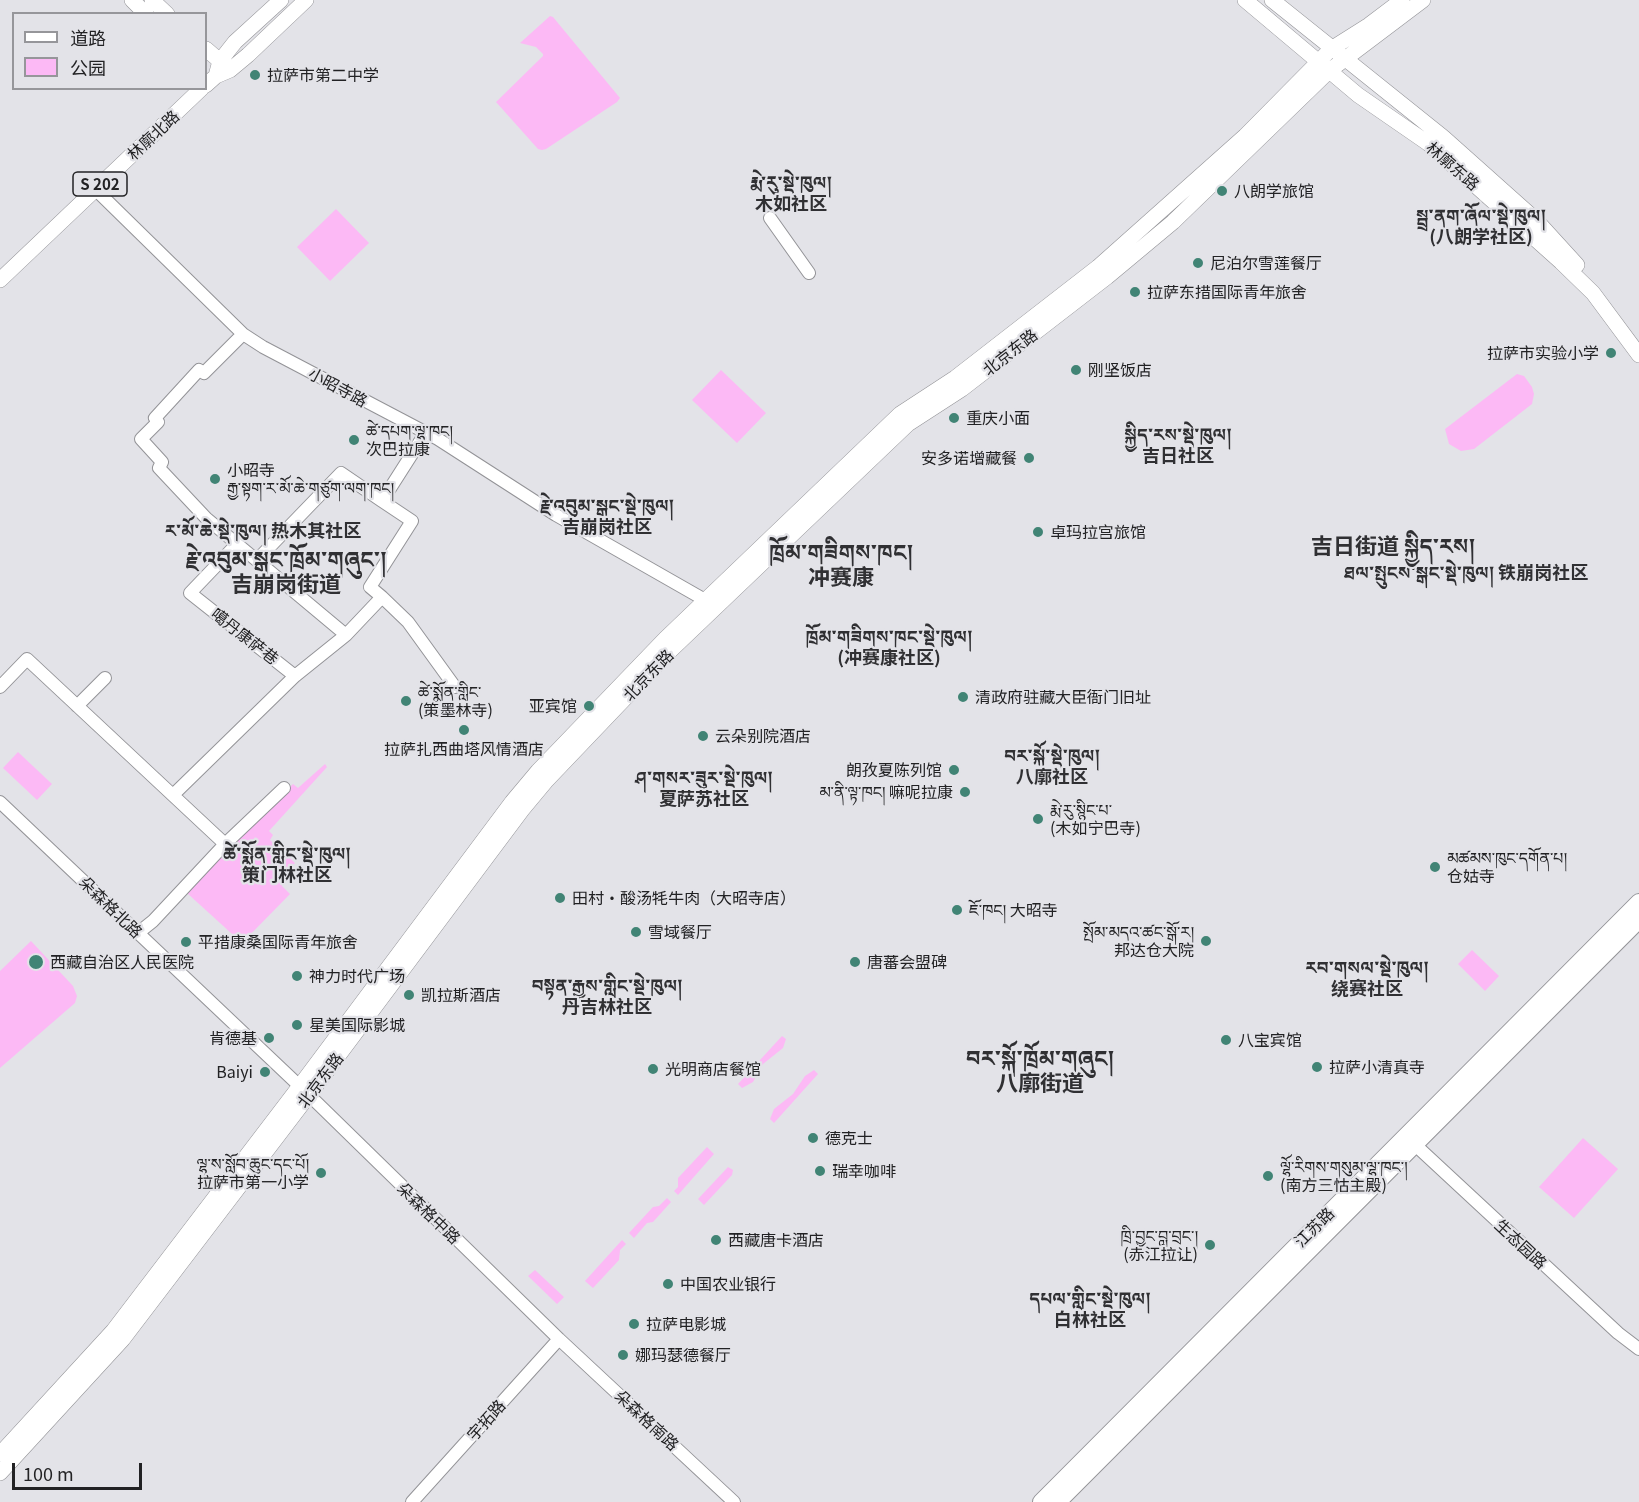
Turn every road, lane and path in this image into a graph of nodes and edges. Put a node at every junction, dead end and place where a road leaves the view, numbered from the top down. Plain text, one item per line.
1 (132, 0) edge
2 (152, 0) edge
3 (281, 0) edge
4 (306, 0) edge
5 (1245, 0) edge
6 (1272, 0) edge
7 (1402, 0) edge
8 (1423, 0) edge
9 (144, 12) edge
10 (165, 12) edge
11 (1331, 49) junction
12 (207, 52) edge
13 (1345, 60) junction
14 (1324, 67) junction
15 (215, 72) edge
16 (200, 90) edge
17 (95, 189) junction
18 (770, 218) dead end
19 (809, 273) dead end
20 (0, 280) edge
21 (243, 334) junction
22 (1639, 339) edge
23 (1639, 355) edge
24 (426, 432) junction
25 (382, 501) junction
26 (236, 545) junction
27 (258, 559) junction
28 (382, 597) junction
29 (705, 600) junction
30 (346, 635) junction
31 (296, 676) junction
32 (105, 678) dead end
33 (0, 687) edge
34 (455, 687) dead end
35 (76, 706) junction
36 (284, 788) dead end
37 (173, 795) junction
38 (0, 802) edge
39 (225, 844) junction
40 (1639, 902) edge
41 (1639, 920) edge
42 (138, 933) junction
43 (304, 1091) junction
44 (1410, 1140) junction
45 (560, 1339) junction
46 (1639, 1349) edge
47 (0, 1454) edge
48 (0, 1473) edge
49 (412, 1502) edge
50 (734, 1502) edge
51 (1041, 1502) edge
52 (1058, 1502) edge

1 - 9 main road
2 - 10 main road
3 - 15 main road
4 - 15 main road
5 - 14 main road, 林廓东路
6 - 11 main road, 林廓东路
7 - 11 main road, 北京东路
8 - 13 main road, 北京东路
11 - 13 main road, 林廓东路
11 - 14 main road, 北京东路
12 - 15 main road
13 - 14 main road, 北京东路
13 - 22 main road, 林廓东路
14 - 23 main road, 林廓东路
14 - 29 main road, 北京东路
14 - 43 main road, 北京东路
16 - 17 main road, 林廓北路 / S 202
17 - 20 main road, 林廓北路 / S 202
17 - 21 street, 小昭寺路
18 - 19 street
21 - 24 street, 小昭寺路
21 - 26 street
24 - 25 street
24 - 29 street, 小昭寺路
25 - 27 street
25 - 28 street
26 - 27 street
26 - 31 street, 噶丹康萨巷
27 - 30 street
28 - 30 street
28 - 34 street
29 - 43 main road, 北京东路
30 - 31 street
31 - 37 street
32 - 35 street
33 - 35 street
35 - 37 street
36 - 39 street
37 - 39 street
38 - 42 street, 朵森格北路
39 - 42 street
40 - 44 highway, 江苏路
41 - 44 highway, 江苏路
42 - 43 street, 朵森格北路
43 - 45 street, 朵森格中路
43 - 47 main road, 北京东路
43 - 48 main road, 北京东路
44 - 46 street, 生态园路
44 - 51 highway, 江苏路
44 - 52 highway, 江苏路
45 - 49 street, 宇拓路
45 - 50 street, 朵森格南路

